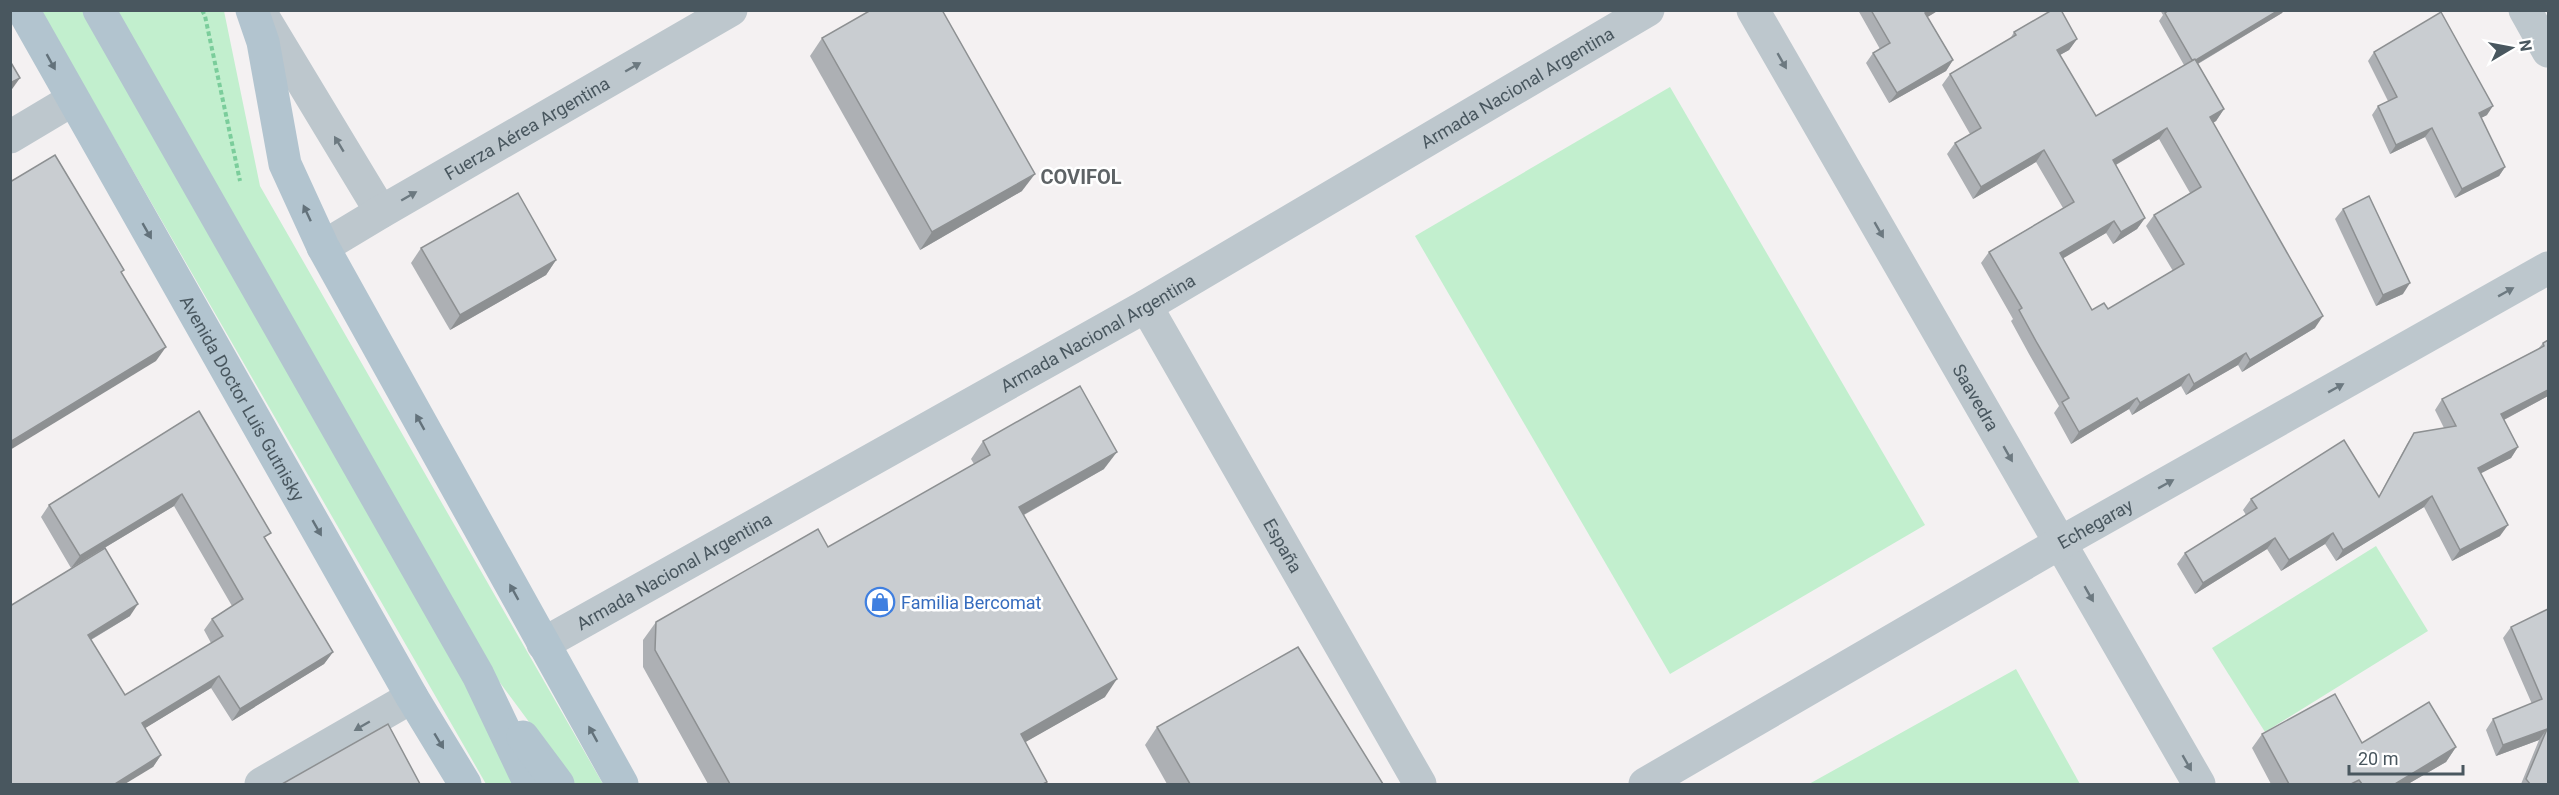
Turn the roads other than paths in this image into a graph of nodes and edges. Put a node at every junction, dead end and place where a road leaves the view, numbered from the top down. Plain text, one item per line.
1 (23, 10) edge
2 (99, 10) edge
3 (252, 10) edge
4 (259, 10) edge
5 (731, 10) edge
6 (1647, 10) edge
7 (1753, 10) edge
8 (2525, 10) edge
9 (2548, 51) edge
10 (72, 100) junction
11 (10, 137) edge
12 (381, 212) junction
13 (323, 247) junction
14 (2548, 268) edge
15 (1146, 306) junction
16 (2060, 543) junction
17 (543, 644) junction
18 (477, 675) junction
19 (412, 697) junction
20 (261, 784) edge
21 (465, 784) edge
22 (530, 784) edge
23 (558, 784) edge
24 (622, 784) edge
25 (1420, 784) edge
26 (1645, 784) edge
27 (2199, 784) edge

1 -> 10 main road, Avenida Doctor Luis Gutnisky
2 - 18 main road
13 -> 3 main road
12 -> 4 street
12 -> 5 street, Fuerza Aérea Argentina
6 - 15 street, Armada Nacional Argentina
7 -> 16 street, Saavedra
8 - 9 street
10 - 11 street
10 -> 19 main road, Avenida Doctor Luis Gutnisky
12 - 13 street, Fuerza Aérea Argentina
17 -> 13 main road
16 -> 14 street, Echegaray
15 - 17 street, Armada Nacional Argentina
15 - 25 street, España
16 - 26 street, Echegaray
16 -> 27 street, Saavedra
24 -> 17 main road
18 - 22 main road
18 - 23 main road
19 -> 20 street
19 -> 21 main road, Avenida Doctor Luis Gutnisky

